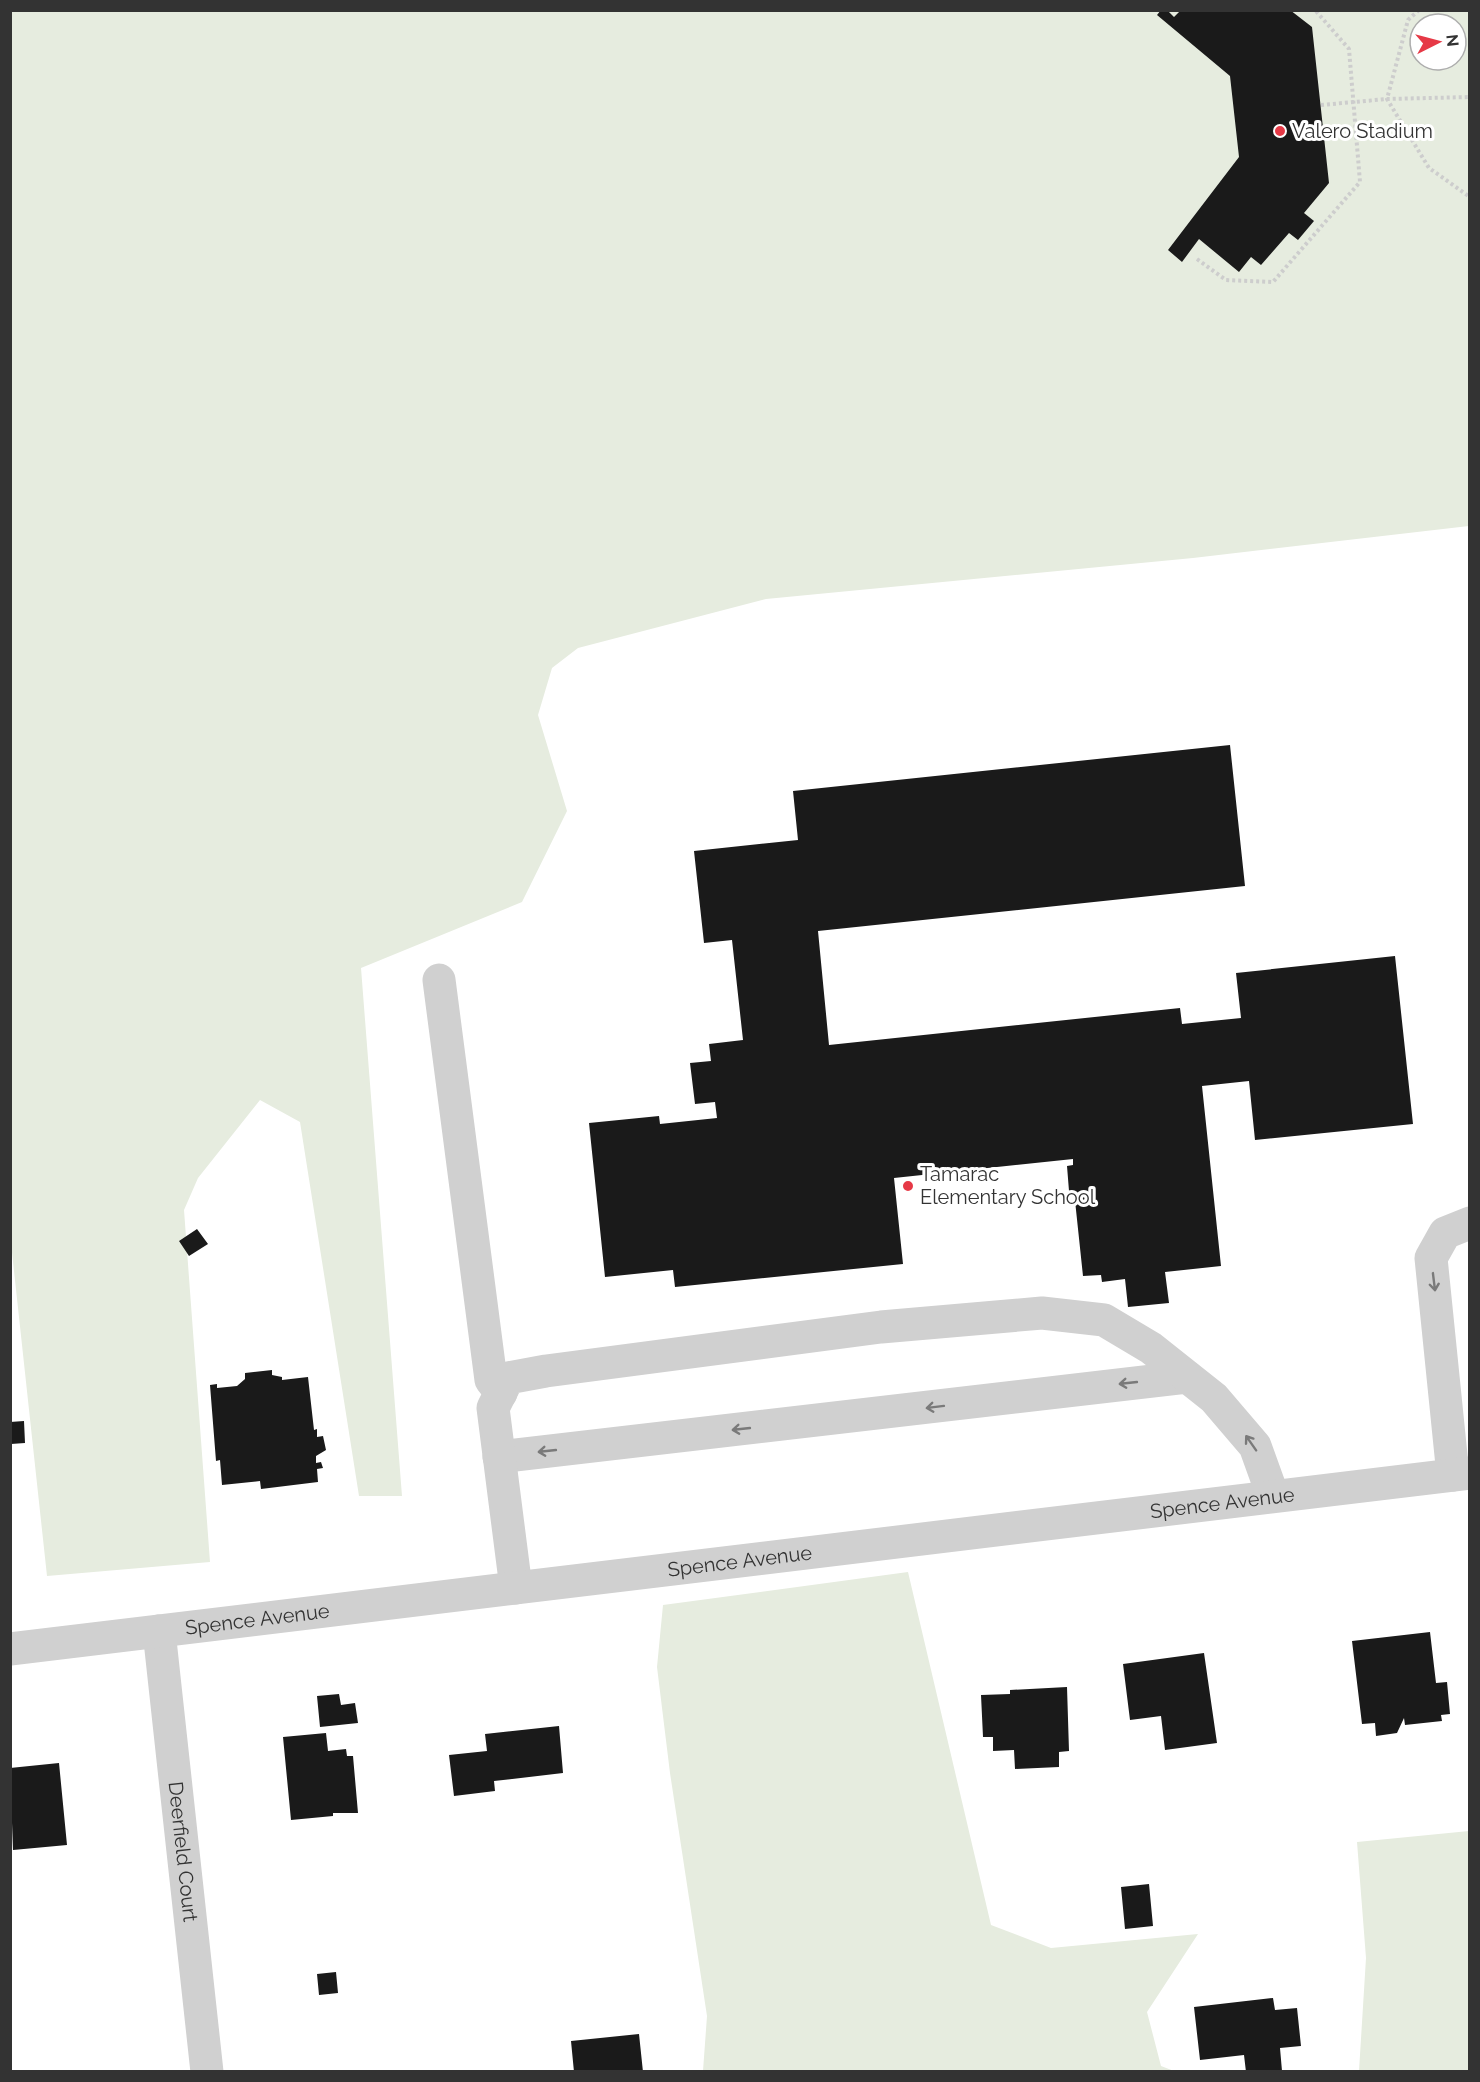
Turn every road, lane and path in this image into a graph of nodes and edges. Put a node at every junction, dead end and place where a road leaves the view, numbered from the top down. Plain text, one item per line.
1 (1316, 10) edge
2 (1419, 10) edge
3 (1470, 97) edge
4 (1387, 99) junction
5 (1354, 102) junction
6 (1321, 105) dead end
7 (1470, 197) edge
8 (1197, 259) dead end
9 (439, 980) dead end
10 (1470, 1223) edge
11 (1456, 1353) edge
12 (1186, 1377) junction
13 (501, 1393) junction
14 (499, 1456) junction
15 (1461, 1474) edge
16 (1273, 1496) junction
17 (516, 1588) junction
18 (159, 1631) junction
19 (10, 1648) edge
20 (207, 2072) edge

1 - 5 path
2 - 4 path
3 - 4 path
4 - 5 path
4 - 7 path
5 - 6 path
5 - 8 path
9 - 13 street
10 -> 11 street
11 - 15 street
12 - 13 street
12 -> 14 street
16 -> 12 street
13 - 14 street
14 - 17 street
15 - 16 street, Spence Avenue
16 - 17 street, Spence Avenue
17 - 18 street, Spence Avenue
18 - 19 street, Spence Avenue
18 - 20 street, Deerfield Court

